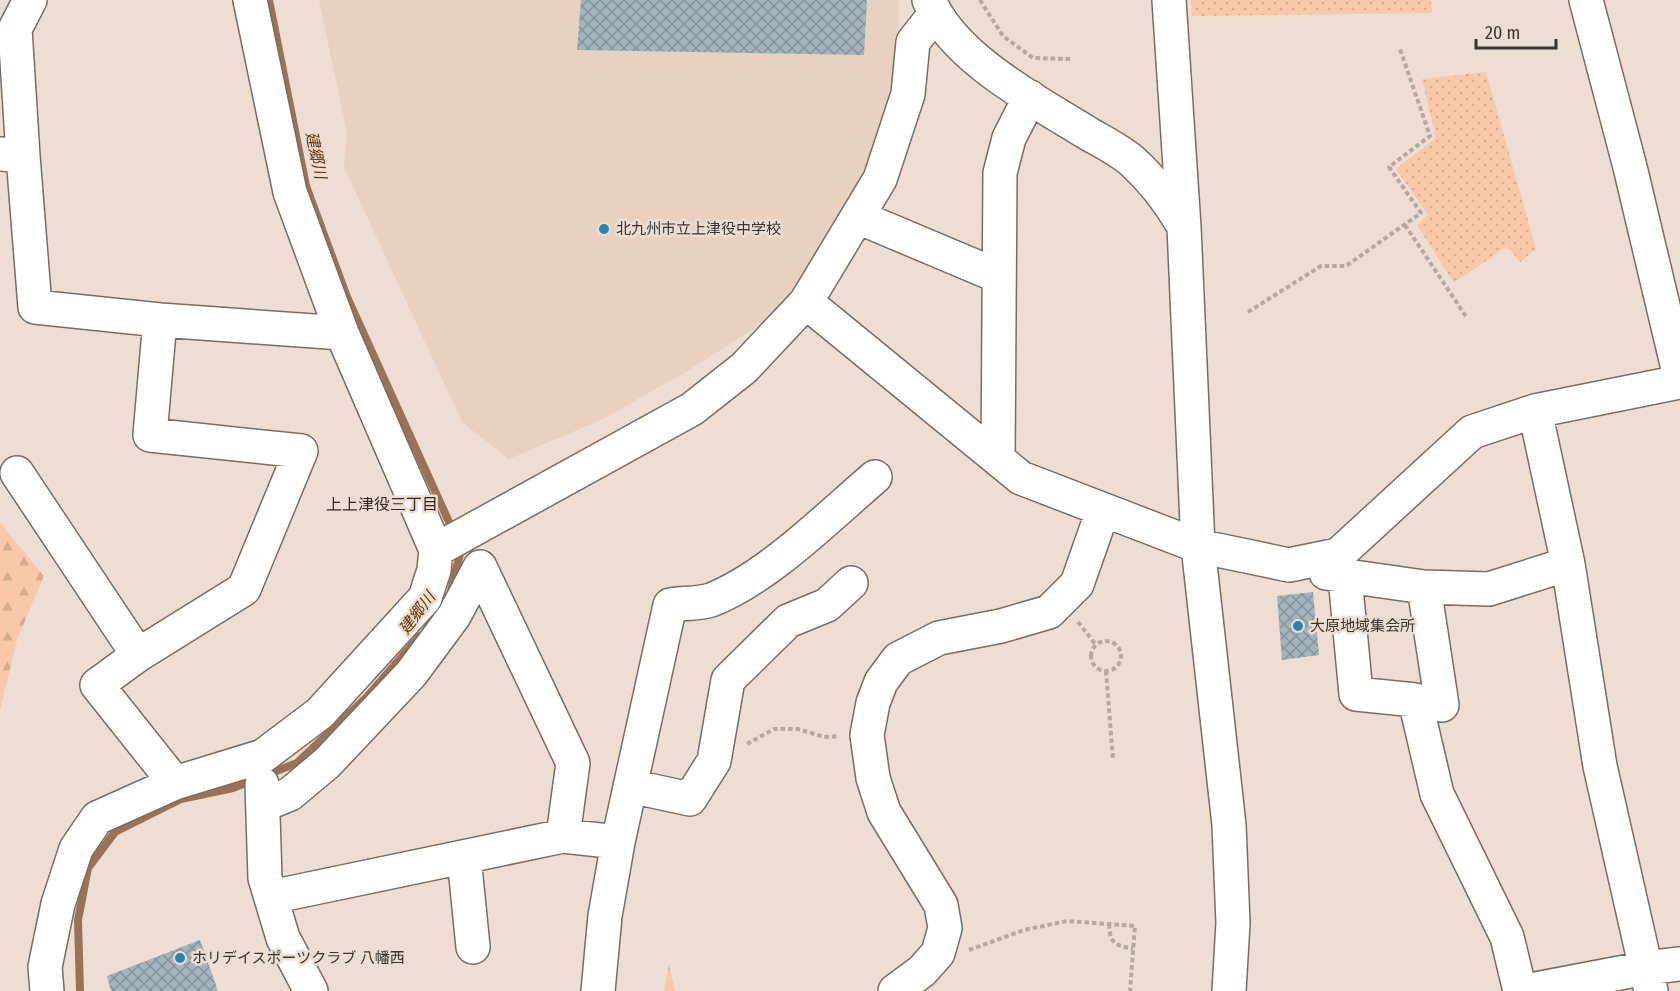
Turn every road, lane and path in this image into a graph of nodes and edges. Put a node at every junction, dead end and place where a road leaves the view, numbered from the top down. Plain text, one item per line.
1 (30, 0) edge
2 (250, 0) edge
3 (980, 0) edge
4 (1169, 0) edge
5 (1586, 0) edge
6 (932, 7) edge
7 (1400, 49) dead end
8 (1070, 59) dead end
9 (1030, 97) junction
10 (12, 154) edge
11 (858, 217) junction
12 (1405, 225) junction
13 (1184, 227) junction
14 (998, 276) junction
15 (806, 302) junction
16 (1248, 312) dead end
17 (1467, 318) dead end
18 (160, 320) junction
19 (342, 333) junction
20 (1680, 377) edge
21 (1680, 382) edge
22 (1535, 411) junction
23 (998, 459) junction
24 (17, 473) dead end
25 (875, 477) dead end
26 (1103, 510) junction
27 (1198, 546) junction
28 (438, 549) junction
29 (1568, 564) junction
30 (1289, 565) junction
31 (1345, 577) junction
32 (851, 583) dead end
33 (1424, 587) junction
34 (426, 599) junction
35 (454, 616) junction
36 (138, 655) junction
37 (1106, 671) junction
38 (1428, 702) junction
39 (867, 735) junction
40 (1113, 759) dead end
41 (714, 761) junction
42 (262, 782) junction
43 (175, 783) junction
44 (630, 786) junction
45 (563, 836) junction
46 (618, 842) junction
47 (464, 857) junction
48 (271, 897) junction
49 (1109, 924) junction
50 (473, 947) dead end
51 (1133, 949) junction
52 (938, 953) junction
53 (1680, 964) edge
54 (1648, 980) edge
55 (47, 991) edge
56 (311, 991) edge
57 (598, 991) edge
58 (895, 991) edge
59 (1130, 991) edge
60 (1228, 991) edge
61 (1522, 991) edge

1 - 10 street
2 - 19 street
3 - 8 path
4 - 13 street
5 - 20 street
6 - 9 street
6 - 11 street
7 - 12 path
9 - 13 street
9 - 14 street
10 - 18 street
11 - 14 street
11 - 15 street
12 - 16 path
12 - 17 path
13 - 27 street
14 - 23 street
15 - 23 street
15 - 28 street
18 - 19 street
18 - 36 street
19 - 28 street
21 - 22 street
22 - 29 street
22 - 30 street
23 - 26 street
24 - 36 street
25 - 44 street
26 - 27 street
26 - 39 street
27 - 30 street
27 - 60 street
28 - 34 street
29 - 33 street
29 - 54 street
30 - 31 street
31 - 33 street
31 - 38 street
32 - 41 street
33 - 38 street
34 - 35 street
34 - 42 street
35 - 42 street
35 - 45 street
36 - 43 street
37 - 37 path
37 - 40 path
38 - 61 street
39 - 41 path
39 - 52 street
41 - 44 street
42 - 43 street
42 - 48 street
43 - 55 street
44 - 46 street
45 - 46 street
45 - 47 street
46 - 57 street
47 - 48 street
47 - 50 street
48 - 56 street
49 - 51 path
49 - 51 path
49 - 52 path
51 - 59 path
52 - 58 street
53 - 54 street
54 - 61 street

